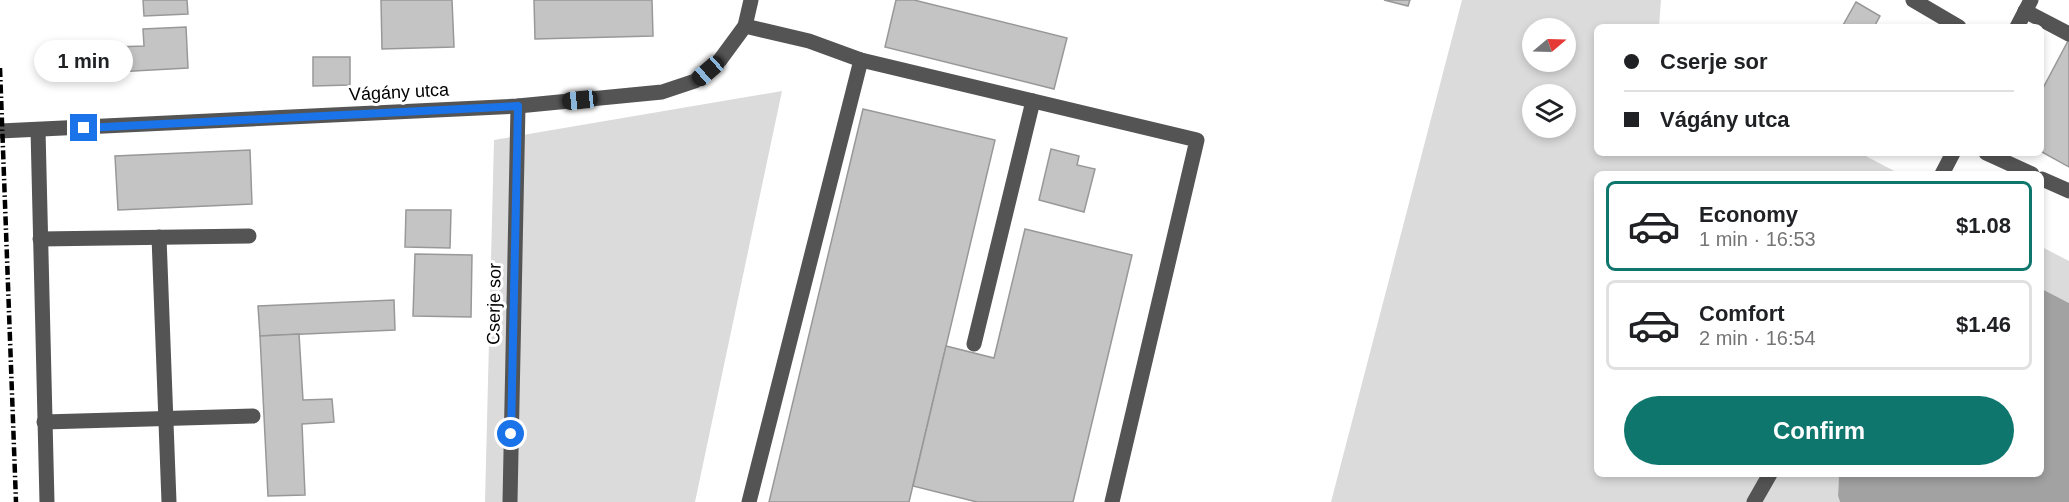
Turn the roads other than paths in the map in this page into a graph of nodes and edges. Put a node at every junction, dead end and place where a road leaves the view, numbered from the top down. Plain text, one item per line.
1 (751, 0) edge
2 (1913, 0) edge
3 (2028, 6) edge
4 (1954, 24) edge
5 (2019, 24) edge
6 (745, 26) junction
7 (2069, 34) edge
8 (861, 60) junction
9 (1033, 101) junction
10 (518, 106) junction
11 (38, 130) junction
12 (0, 131) edge
13 (1951, 156) edge
14 (1993, 156) edge
15 (1944, 171) edge
16 (2025, 171) edge
17 (2044, 179) edge
18 (2069, 191) edge
19 (249, 236) dead end
20 (159, 237) junction
21 (40, 239) junction
22 (974, 344) dead end
23 (253, 416) dead end
24 (165, 418) junction
25 (44, 422) junction
26 (1768, 477) edge
27 (48, 502) edge
28 (169, 502) edge
29 (510, 502) edge
30 (749, 502) edge
31 (1112, 502) edge
32 (1754, 502) edge

1 - 6 street, Vágány utca
2 - 4 street
3 - 5 street
3 - 7 street
6 - 8 street
6 - 10 street, Vágány utca
8 - 9 street
8 - 30 street
9 - 22 street
9 - 31 street
10 - 11 street, Vágány utca
10 - 29 street, Cserje sor
11 - 12 street, Vágány utca
11 - 21 street
13 - 15 street
14 - 16 street
17 - 18 street
19 - 20 street
20 - 21 street
20 - 24 street
21 - 25 street
23 - 24 street
24 - 25 street
24 - 28 street
25 - 27 street
26 - 32 street

